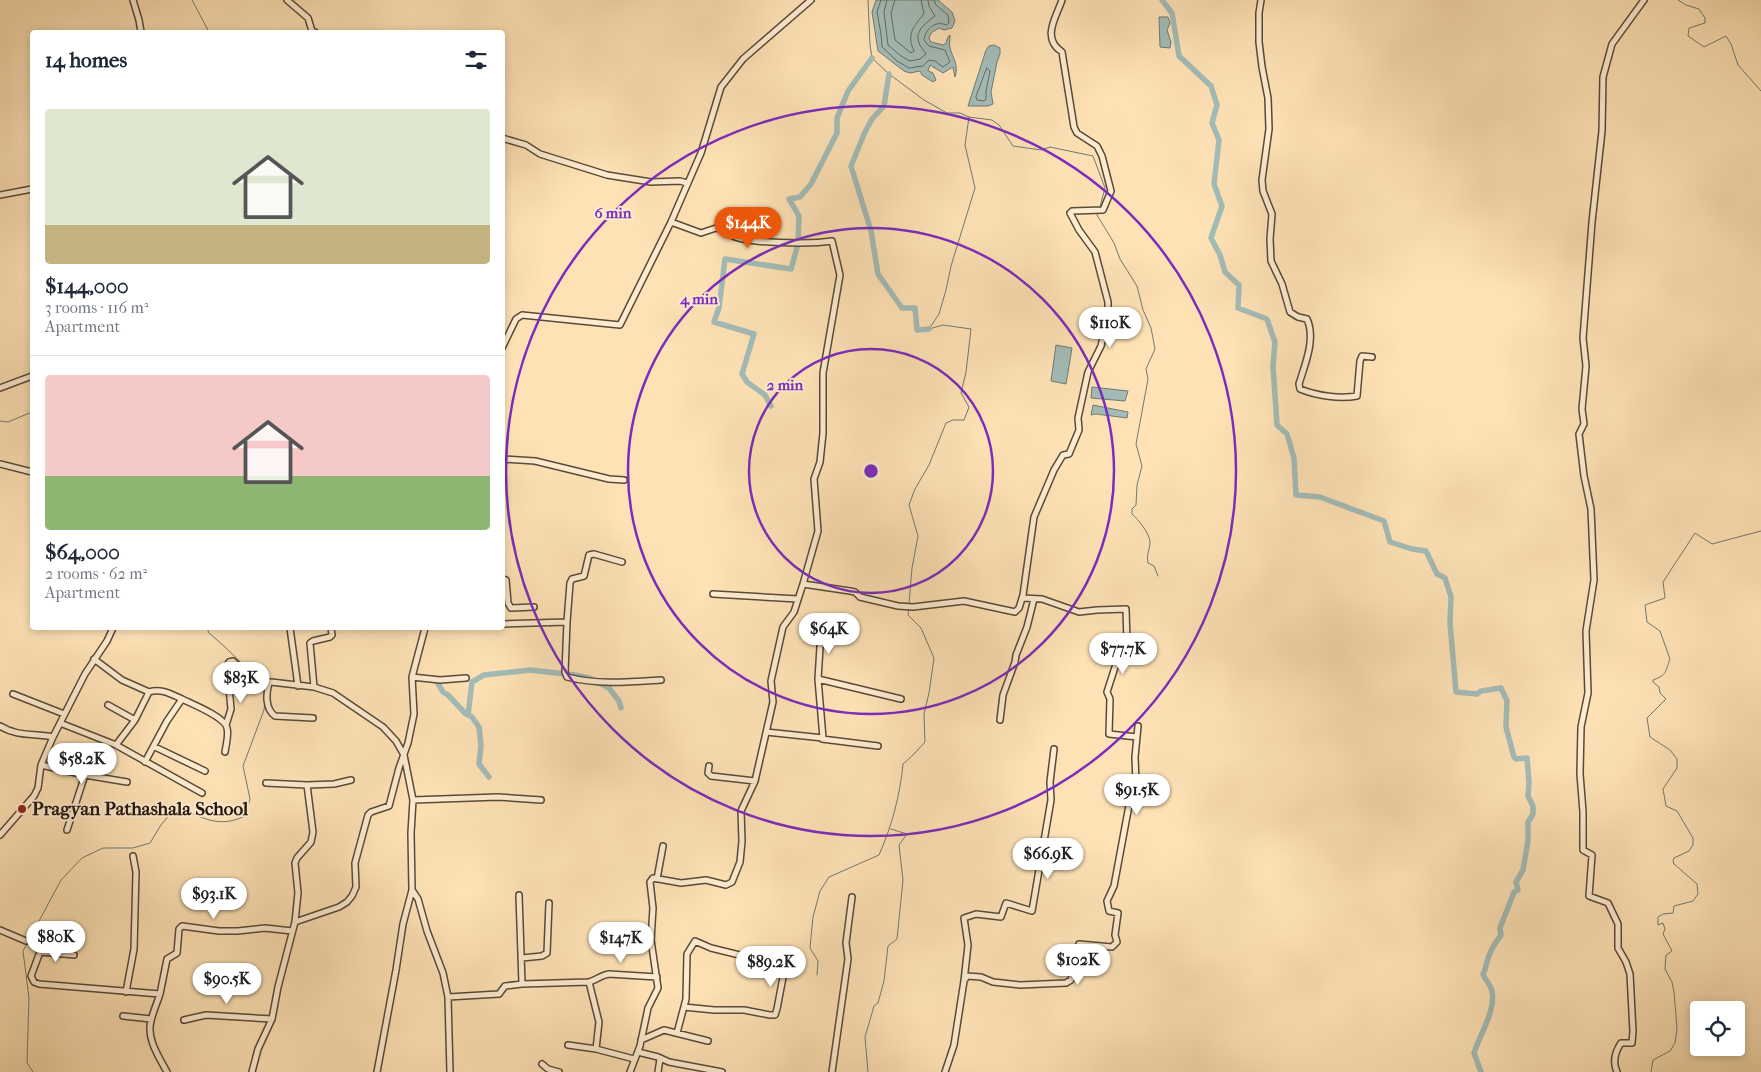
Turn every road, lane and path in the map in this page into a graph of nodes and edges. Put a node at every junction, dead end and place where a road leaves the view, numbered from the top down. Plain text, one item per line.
1 (133, 0) edge
2 (287, 0) edge
3 (811, 0) edge
4 (1062, 0) edge
5 (1261, 0) edge
6 (1644, 0) edge
7 (141, 30) edge
8 (312, 30) edge
9 (505, 139) edge
10 (687, 183) junction
11 (30, 189) edge
12 (0, 195) edge
13 (671, 222) junction
14 (505, 342) edge
15 (1372, 357) dead end
16 (30, 377) edge
17 (0, 388) edge
18 (505, 459) edge
19 (0, 464) edge
20 (30, 472) edge
21 (624, 480) dead end
22 (622, 562) dead end
23 (505, 580) edge
24 (803, 584) junction
25 (713, 594) dead end
26 (1022, 598) junction
27 (798, 599) junction
28 (1034, 599) junction
29 (534, 607) dead end
30 (568, 622) junction
31 (505, 624) edge
32 (112, 630) edge
33 (290, 630) edge
34 (331, 630) edge
35 (424, 630) edge
36 (821, 631) dead end
37 (94, 659) junction
38 (246, 673) dead end
39 (412, 677) junction
40 (466, 678) dead end
41 (818, 679) junction
42 (662, 680) dead end
43 (298, 686) junction
44 (314, 687) junction
45 (149, 692) junction
46 (12, 694) dead end
47 (182, 699) junction
48 (901, 699) dead end
49 (108, 705) dead end
50 (64, 714) junction
51 (313, 718) dead end
52 (135, 720) junction
53 (1000, 720) dead end
54 (60, 723) junction
55 (226, 725) junction
56 (0, 726) edge
57 (1138, 726) dead end
58 (766, 732) junction
59 (53, 737) junction
60 (1137, 737) junction
61 (822, 739) junction
62 (116, 745) junction
63 (878, 746) dead end
64 (155, 747) junction
65 (1054, 749) dead end
66 (224, 752) dead end
67 (404, 755) junction
68 (145, 762) junction
69 (40, 765) junction
70 (709, 766) dead end
71 (205, 771) dead end
72 (85, 775) junction
73 (351, 780) dead end
74 (755, 781) junction
75 (128, 782) dead end
76 (266, 783) dead end
77 (307, 785) junction
78 (202, 793) dead end
79 (413, 800) junction
80 (541, 800) dead end
81 (67, 830) dead end
82 (0, 835) edge
83 (663, 846) dead end
84 (133, 856) dead end
85 (658, 879) junction
86 (412, 890) junction
87 (519, 896) dead end
88 (852, 897) dead end
89 (549, 903) dead end
90 (295, 922) junction
91 (0, 930) edge
92 (292, 931) junction
93 (40, 952) junction
94 (74, 955) dead end
95 (522, 958) junction
96 (657, 977) junction
97 (964, 981) junction
98 (589, 982) junction
99 (522, 984) junction
100 (126, 992) junction
101 (160, 994) junction
102 (448, 997) junction
103 (684, 1007) junction
104 (122, 1016) dead end
105 (272, 1018) junction
106 (151, 1019) junction
107 (184, 1020) dead end
108 (677, 1034) junction
109 (641, 1040) junction
110 (708, 1041) dead end
111 (568, 1045) dead end
112 (596, 1049) junction
113 (638, 1052) junction
114 (634, 1059) junction
115 (660, 1059) junction
116 (542, 1064) dead end
117 (699, 1070) edge
118 (168, 1072) edge
119 (252, 1072) edge
120 (377, 1072) edge
121 (450, 1072) edge
122 (559, 1072) edge
123 (630, 1072) edge
124 (658, 1072) edge
125 (722, 1072) edge
126 (832, 1072) edge
127 (945, 1072) edge
128 (1616, 1072) edge

1 - 7 street
2 - 8 street
3 - 10 street
4 - 26 street
5 - 15 street
6 - 128 street
9 - 10 street
10 - 13 street
11 - 12 street
13 - 14 street
13 - 24 street
16 - 17 street
18 - 21 street
19 - 20 street
22 - 30 street
23 - 29 street
24 - 26 street
24 - 27 street
25 - 27 street
26 - 28 street
27 - 58 street
28 - 53 street
28 - 60 street
30 - 31 street
30 - 42 street
32 - 37 street
33 - 43 street
34 - 44 street
35 - 39 street
36 - 41 street
37 - 45 street
37 - 50 street
38 - 55 street
39 - 40 street
39 - 67 street
41 - 48 street
41 - 61 street
43 - 44 street
43 - 51 street
44 - 67 street
45 - 47 street
45 - 52 street
46 - 50 street
47 - 55 street
47 - 64 street
49 - 52 street
50 - 54 street
52 - 62 street
54 - 59 street
54 - 62 street
55 - 66 street
56 - 59 street
57 - 60 street
58 - 61 street
58 - 74 street
59 - 69 street
60 - 97 street
61 - 63 street
62 - 68 street
64 - 68 street
64 - 71 street
65 - 97 street
67 - 79 street
67 - 90 street
68 - 78 street
69 - 72 street
69 - 82 street
70 - 74 street
72 - 75 street
72 - 81 street
73 - 77 street
74 - 85 street
76 - 77 street
77 - 90 street
79 - 80 street
79 - 86 street
83 - 85 street
84 - 100 street
85 - 96 street
86 - 102 street
86 - 120 street
87 - 95 street
88 - 126 street
89 - 95 street
90 - 92 street
91 - 93 street
92 - 101 street
92 - 105 street
93 - 94 street
93 - 100 street
95 - 99 street
96 - 98 street
96 - 109 street
97 - 127 street
98 - 99 street
98 - 112 street
99 - 102 street
100 - 101 street
101 - 106 street
102 - 121 street
103 - 103 street
103 - 108 street
104 - 106 street
105 - 107 street
105 - 119 street
106 - 118 street
108 - 109 street
108 - 110 street
109 - 113 street
111 - 112 street
112 - 114 street
113 - 114 street
113 - 115 street
114 - 123 street
115 - 117 street
115 - 124 street
116 - 122 street
117 - 125 street

